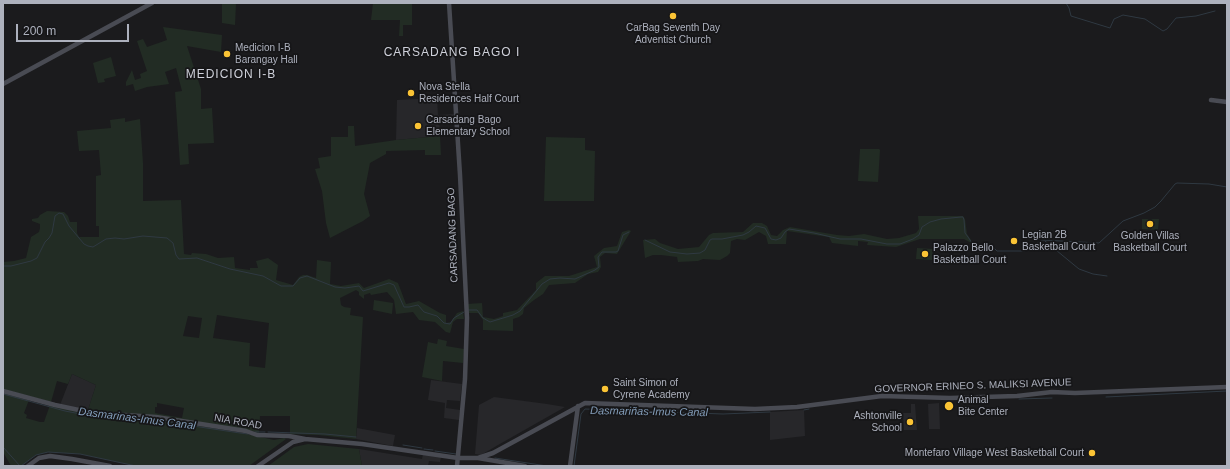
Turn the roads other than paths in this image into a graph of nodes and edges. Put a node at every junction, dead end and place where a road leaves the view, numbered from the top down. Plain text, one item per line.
1 (152, 3) edge
2 (449, 3) edge
3 (3, 84) edge
4 (1211, 100) dead end
5 (1227, 102) edge
6 (1227, 387) edge
7 (3, 391) edge
8 (578, 406) junction
9 (305, 439) junction
10 (493, 452) junction
11 (458, 458) junction
12 (478, 458) junction
13 (494, 460) junction
14 (28, 466) edge
15 (110, 466) edge
16 (258, 466) edge
17 (457, 466) edge
18 (525, 466) edge
19 (570, 466) edge

1 - 3 main road
2 - 11 main road, CARSADANG BAGO
4 - 5 main road
6 - 8 main road, GOVERNOR ERINEO S. MALIKSI AVENUE
7 - 9 main road, NIA ROAD
8 - 10 main road, GOVERNOR ERINEO S. MALIKSI AVENUE
8 - 19 main road
9 - 11 main road, GOVERNOR ERINEO S. MALIKSI AVENUE
9 - 16 main road, GOVERNOR ERINEO S. MALIKSI AVENUE
10 - 12 main road, GOVERNOR ERINEO S. MALIKSI AVENUE
10 - 13 main road
11 - 12 main road, GOVERNOR ERINEO S. MALIKSI AVENUE
11 - 17 main road, CARSADANG BAGO
12 - 13 main road, GOVERNOR ERINEO S. MALIKSI AVENUE
13 - 18 main road, GOVERNOR ERINEO S. MALIKSI AVENUE
14 - 15 main road

